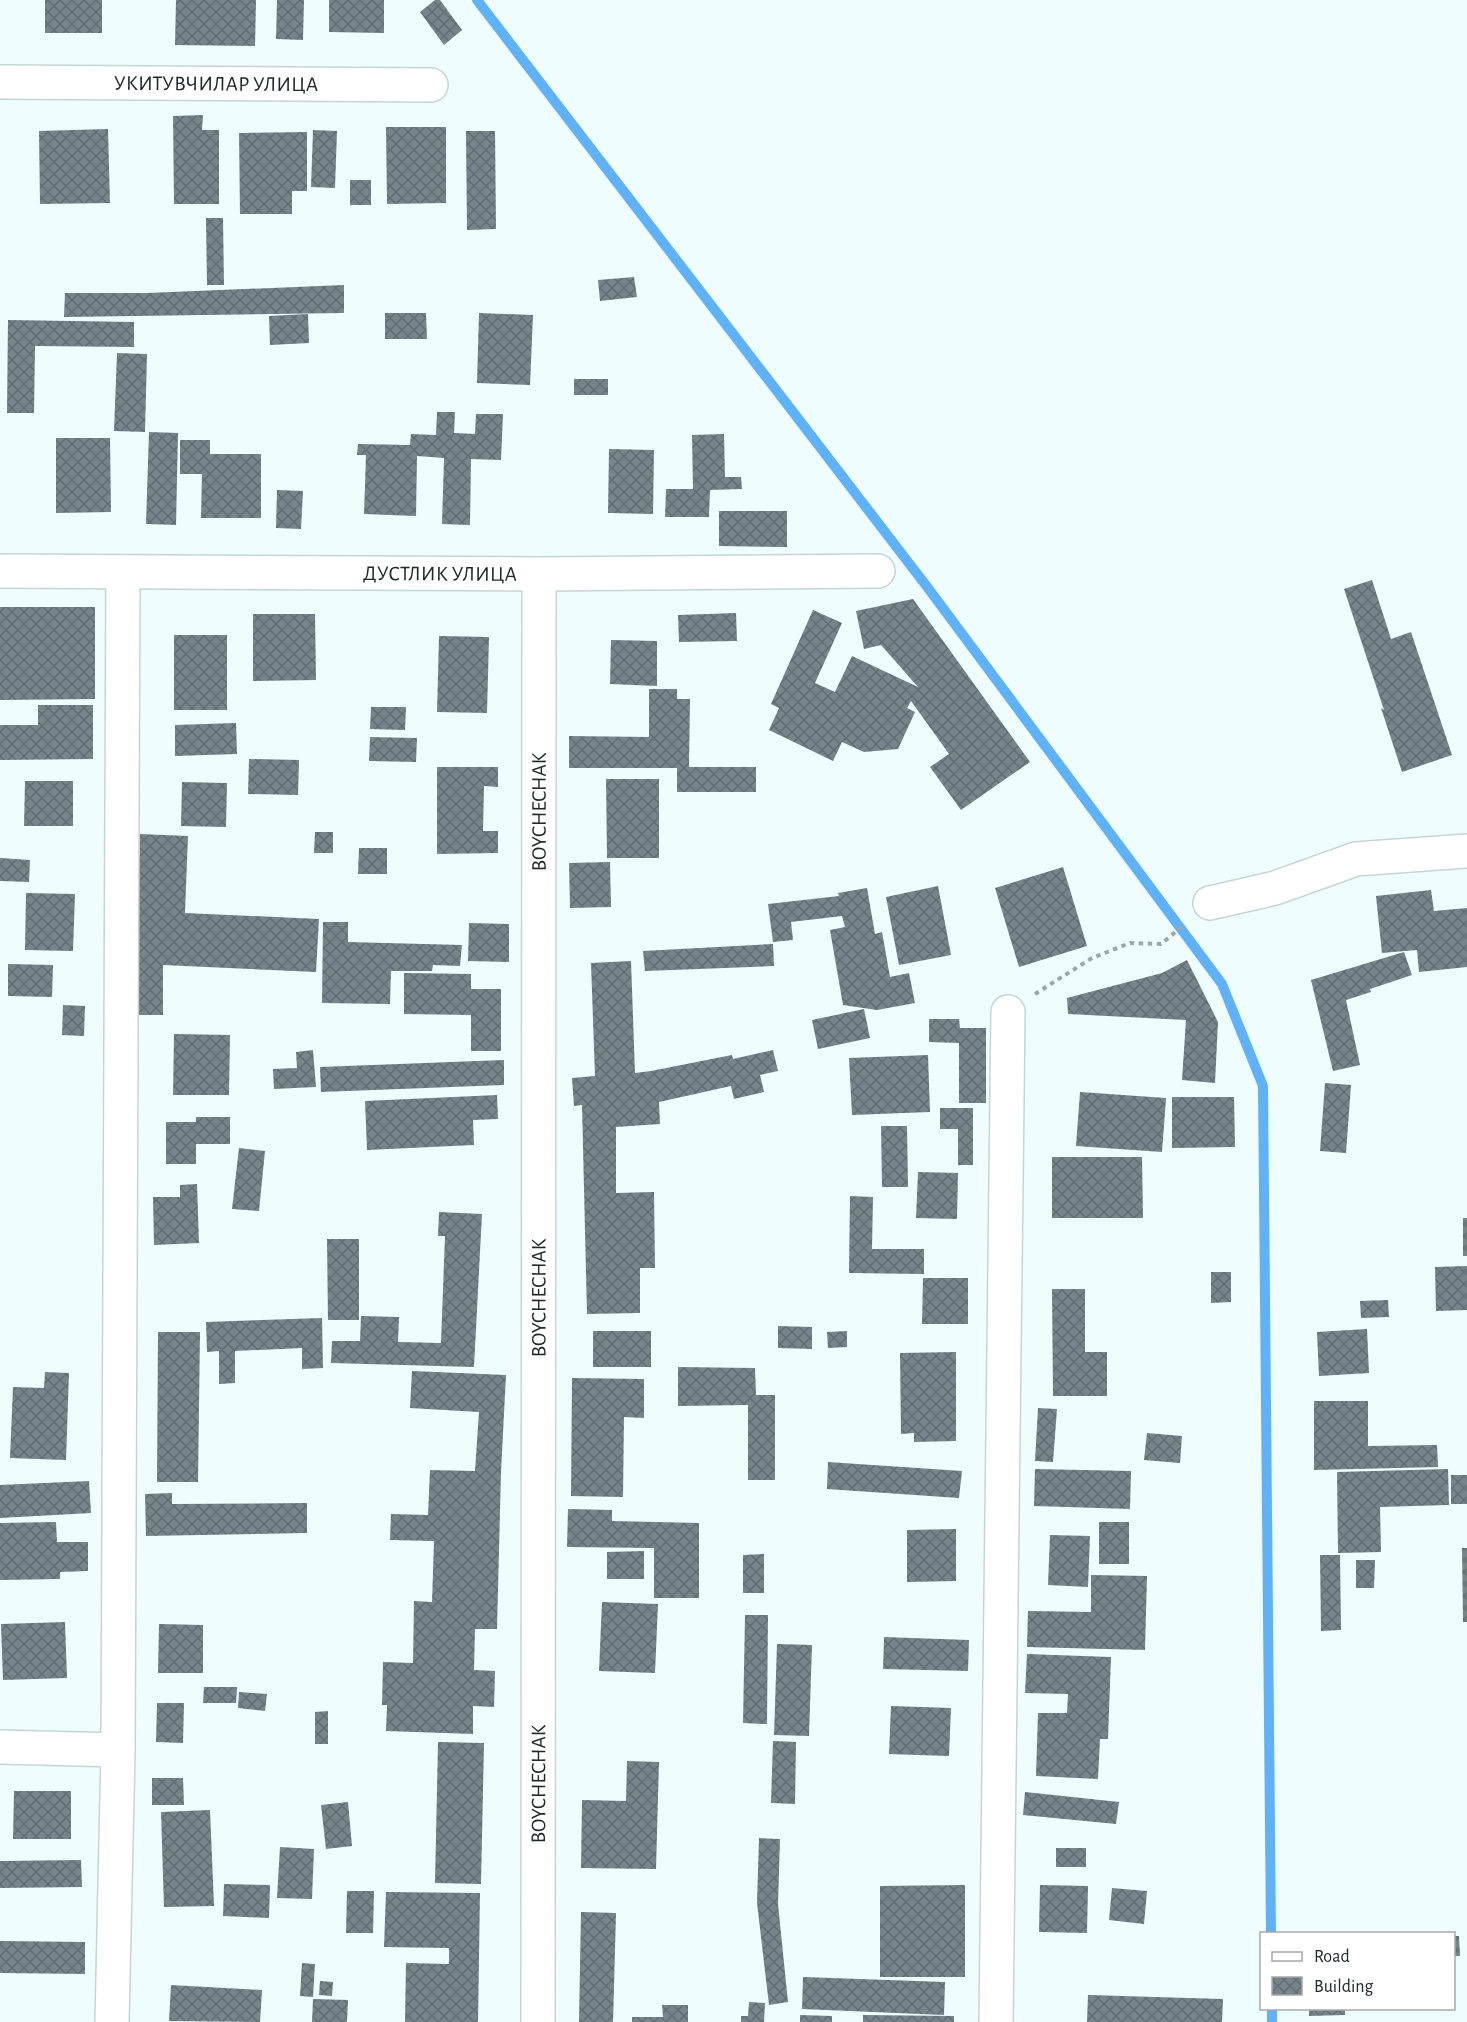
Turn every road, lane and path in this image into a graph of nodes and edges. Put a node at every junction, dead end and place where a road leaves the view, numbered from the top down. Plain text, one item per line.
1 (0, 82) edge
2 (431, 85) dead end
3 (0, 571) edge
4 (878, 571) dead end
5 (123, 572) junction
6 (538, 574) junction
7 (1467, 851) edge
8 (1210, 903) dead end
9 (1161, 944) dead end
10 (1008, 1012) joint
11 (0, 1747) edge
12 (118, 1750) junction
13 (112, 2022) edge
14 (538, 2022) edge
15 (996, 2022) edge

1 - 2 street, УКИТУВЧИЛАР УЛИЦА
3 - 5 street, ДУСТЛИК УЛИЦА
4 - 6 street, ДУСТЛИК УЛИЦА
5 - 6 street, ДУСТЛИК УЛИЦА
5 - 12 street
6 - 14 street, BOYCHECHAK
7 - 8 street
9 - 10 path
10 - 15 street
11 - 12 street
12 - 13 street

